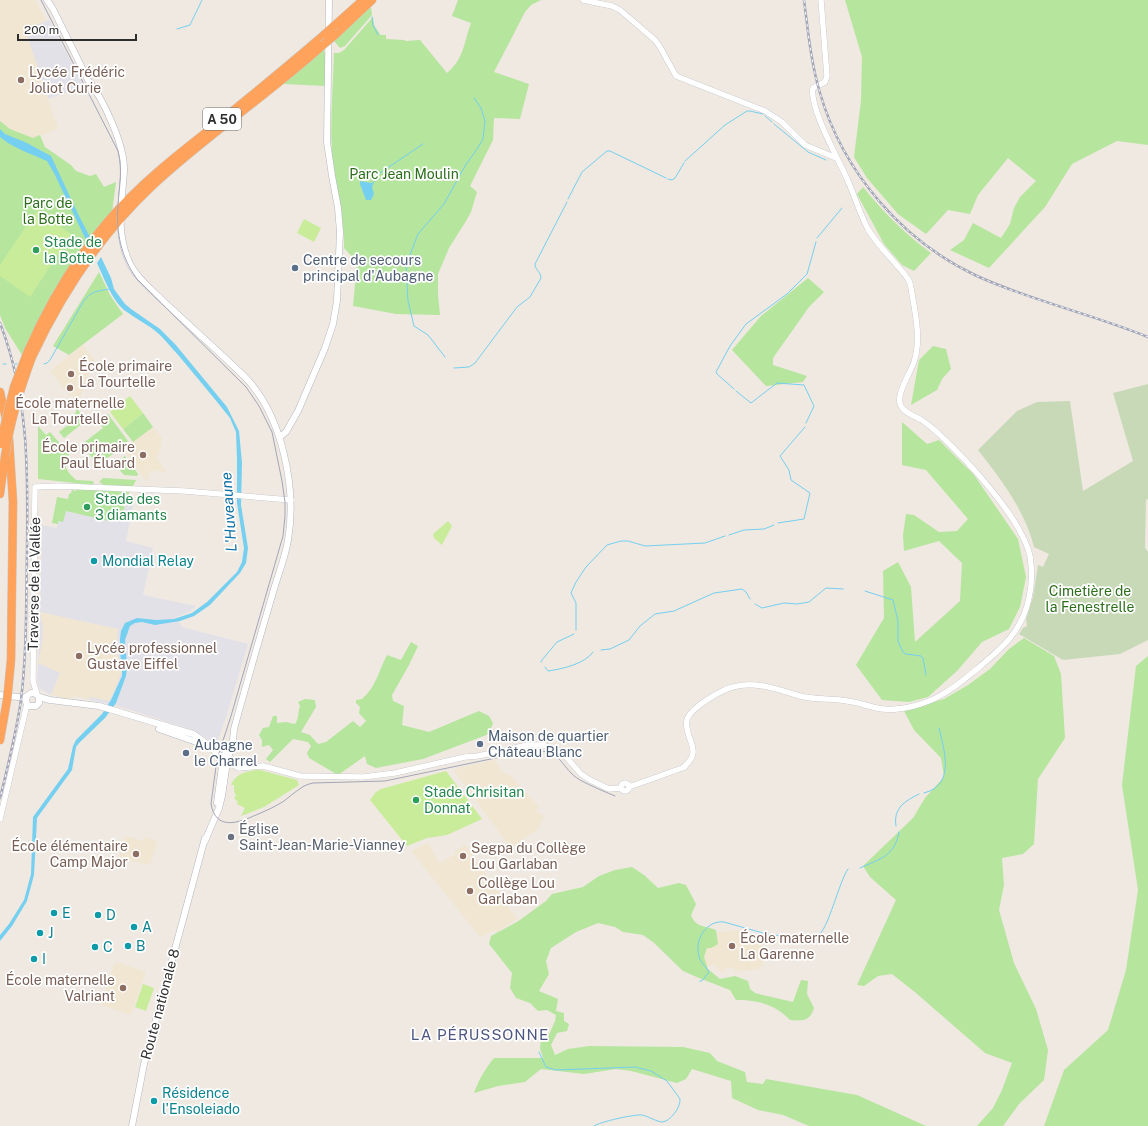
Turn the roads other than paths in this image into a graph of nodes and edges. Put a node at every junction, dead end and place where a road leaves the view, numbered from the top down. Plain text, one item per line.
1 (47, 0) edge
2 (329, 0) edge
3 (363, 0) edge
4 (372, 0) edge
5 (583, 0) edge
6 (821, 0) edge
7 (836, 158) junction
8 (120, 205) junction
9 (117, 224) junction
10 (30, 354) junction
11 (0, 392) edge
12 (280, 437) junction
13 (0, 444) edge
14 (0, 494) edge
15 (291, 500) junction
16 (33, 680) junction
17 (5, 695) edge
18 (27, 696) junction
19 (38, 698) junction
20 (29, 706) junction
21 (0, 740) edge
22 (225, 760) junction
23 (0, 819) edge
24 (132, 1126) edge

1 - 8 main road, Route nationale 8
2 - 12 main road
3 - 8 highway, A 50, bridge
4 - 9 highway, A 50, bridge
5 - 7 street
6 - 7 street
7 - 22 street
8 - 9 main road, Route nationale 8
8 - 10 highway, A 50
9 - 10 highway, A 50
9 - 12 main road, Route nationale 8
10 - 13 highway, A 50, bridge
10 - 14 highway, A 50, bridge
11 - 17 highway
12 - 15 main road, Route nationale 8
15 - 16 street, Traverse de la Vallée
15 - 22 main road, Route nationale 8
16 - 18 street, Traverse de la Vallée
16 - 19 street, Traverse de la Vallée
17 - 18 main road
17 - 21 highway
18 - 19 main road
18 - 20 main road
19 - 20 main road
19 - 22 main road
20 - 23 street
22 - 24 main road, Route nationale 8

